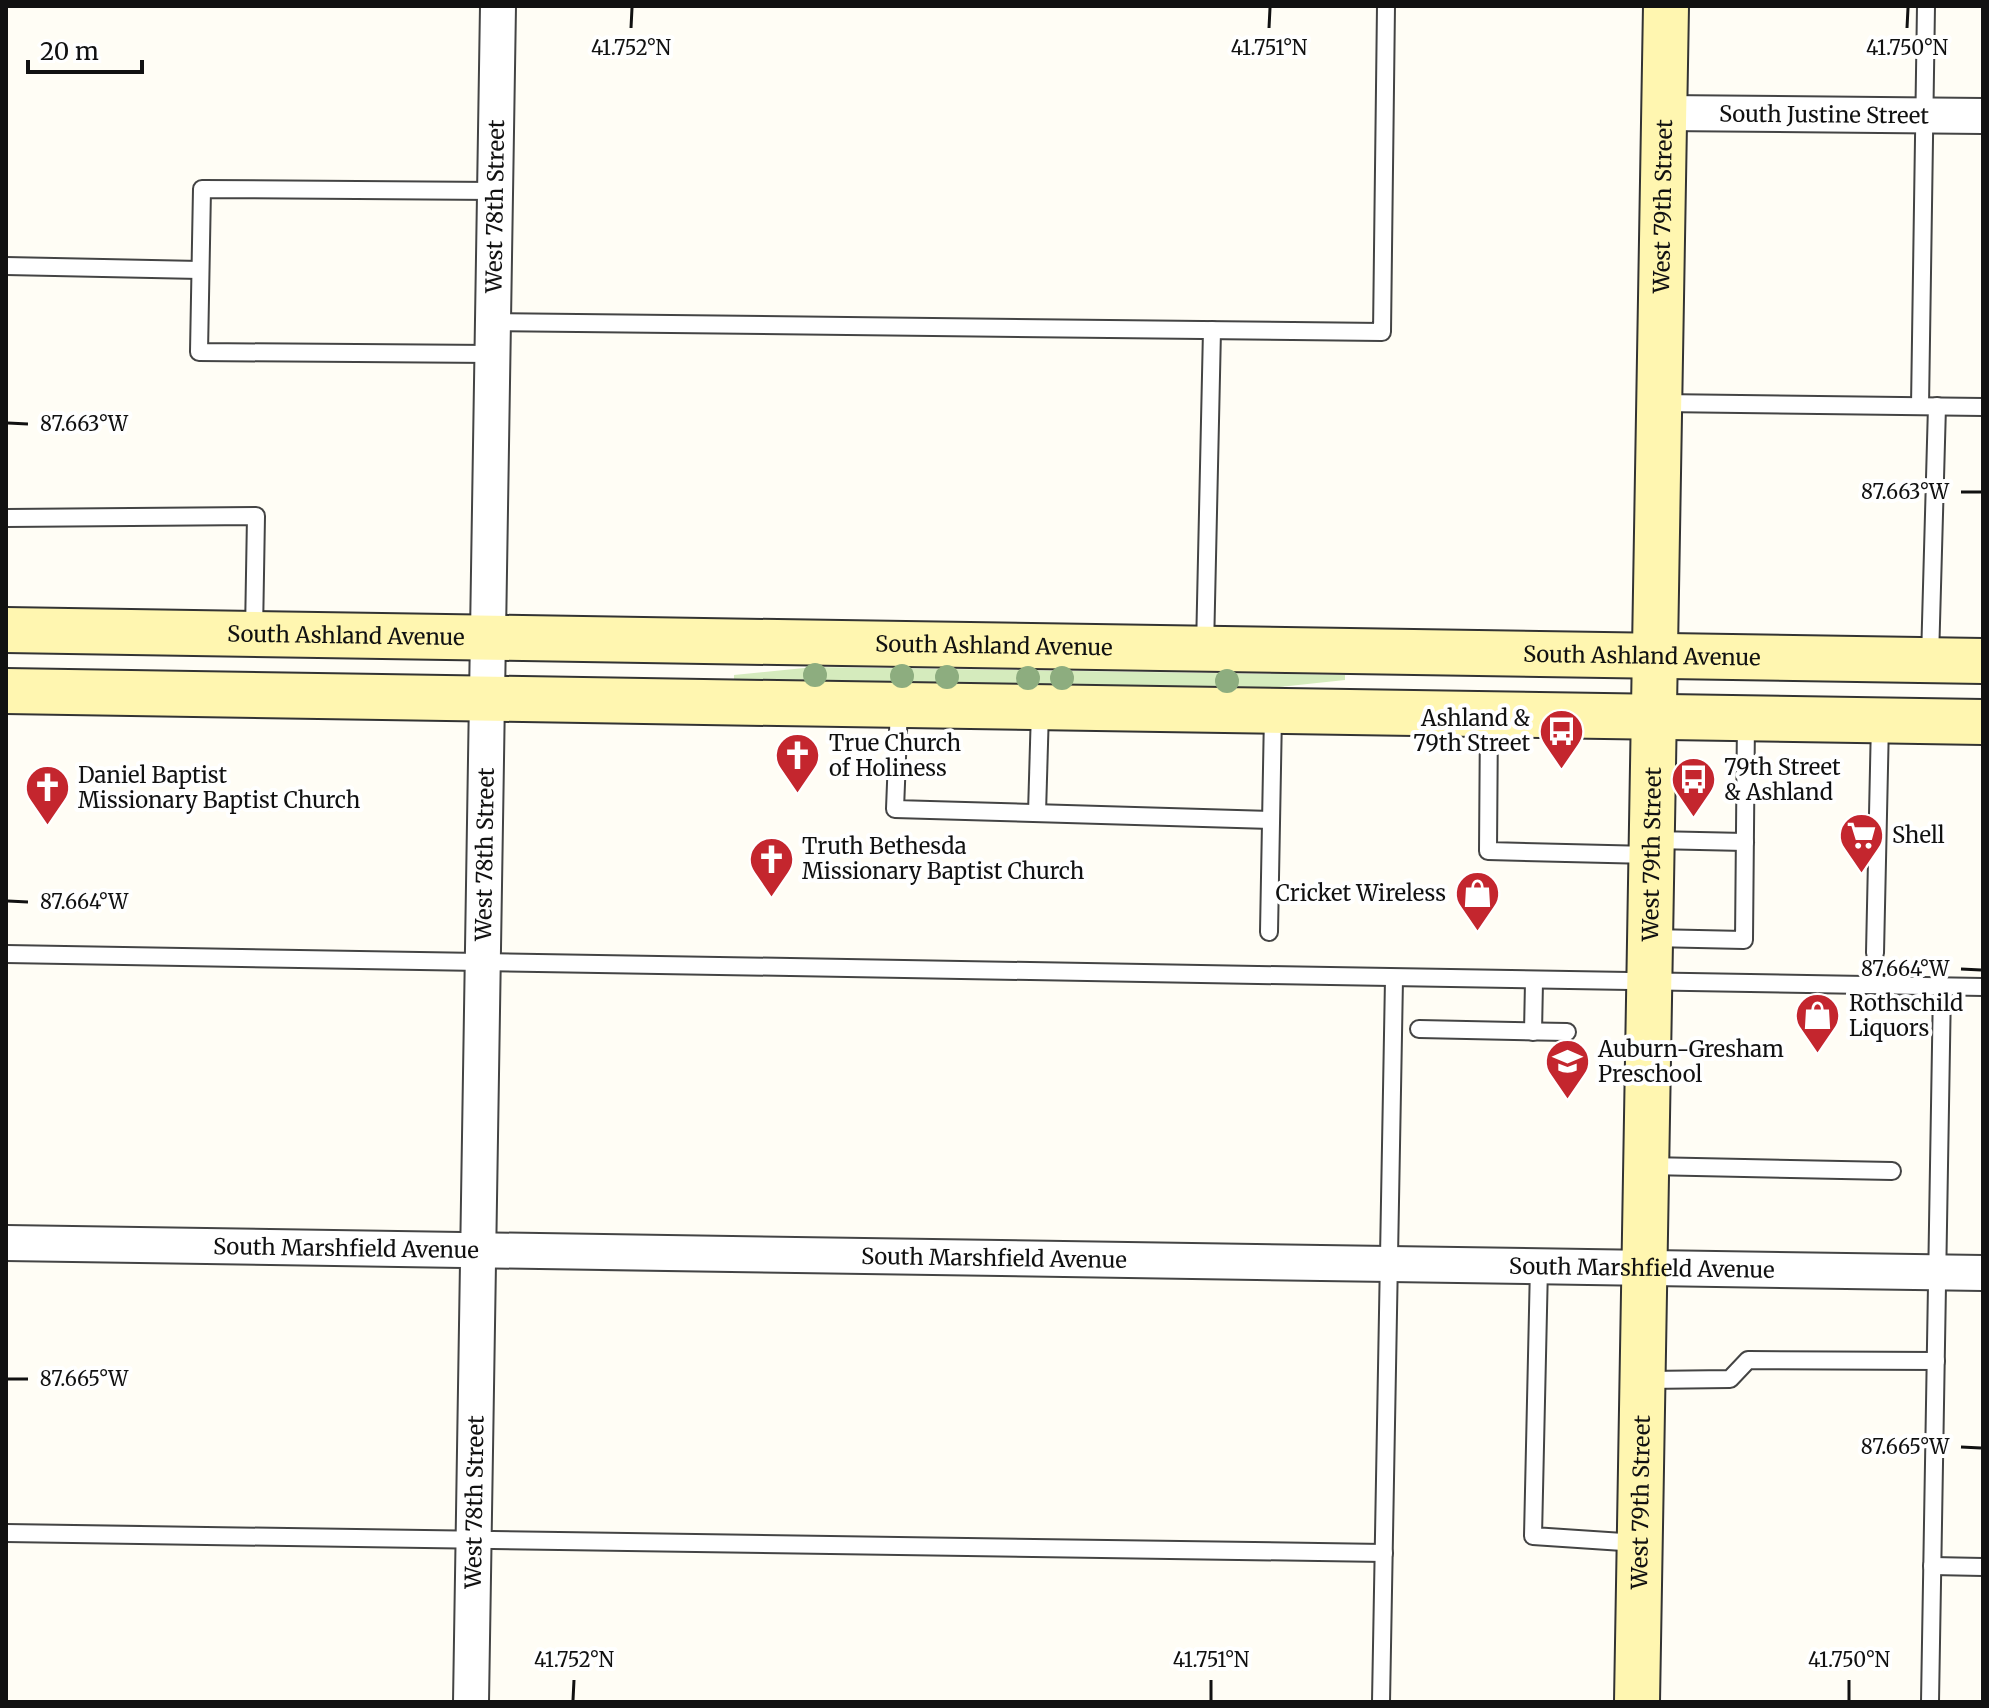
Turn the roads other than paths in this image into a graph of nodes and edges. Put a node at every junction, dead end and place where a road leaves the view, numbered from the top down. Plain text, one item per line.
1 (498, 6) edge
2 (1386, 6) edge
3 (1666, 6) edge
4 (1926, 6) edge
5 (1664, 113) junction
6 (1924, 115) junction
7 (1983, 116) edge
8 (495, 191) junction
9 (6, 266) edge
10 (200, 270) junction
11 (1212, 330) junction
12 (493, 338) junction
13 (1660, 403) junction
14 (1928, 406) junction
15 (1983, 407) edge
16 (6, 518) edge
17 (6, 630) edge
18 (254, 634) junction
19 (488, 637) junction
20 (1205, 649) junction
21 (1655, 656) junction
22 (1930, 661) junction
23 (1983, 661) edge
24 (6, 691) edge
25 (487, 699) junction
26 (899, 705) junction
27 (1040, 707) junction
28 (1273, 711) junction
29 (1489, 715) junction
30 (1654, 717) junction
31 (1746, 719) junction
32 (1880, 720) junction
33 (1983, 722) edge
34 (1037, 813) junction
35 (1271, 820) junction
36 (1745, 842) junction
37 (1652, 848) junction
38 (1269, 932) dead end
39 (1651, 938) junction
40 (1875, 953) dead end
41 (6, 954) edge
42 (483, 960) junction
43 (1394, 979) junction
44 (1534, 982) junction
45 (1650, 984) junction
46 (1942, 987) junction
47 (1983, 987) edge
48 (1419, 1029) dead end
49 (1533, 1032) junction
50 (1567, 1032) dead end
51 (1647, 1166) junction
52 (1892, 1171) dead end
53 (6, 1243) edge
54 (479, 1250) junction
55 (1389, 1264) junction
56 (1539, 1266) junction
57 (1644, 1268) junction
58 (1938, 1273) junction
59 (1983, 1273) edge
60 (1936, 1361) junction
61 (1642, 1380) junction
62 (6, 1533) edge
63 (474, 1540) junction
64 (1640, 1543) junction
65 (1384, 1553) junction
66 (1932, 1566) junction
67 (1983, 1567) edge
68 (471, 1702) edge
69 (1381, 1702) edge
70 (1637, 1702) edge
71 (1930, 1702) edge

1 - 8 street, West 78th Street
2 - 11 lane
3 - 5 main road, West 79th Street
4 - 6 lane
5 - 6 street, South Justine Street
5 - 13 main road, West 79th Street
6 - 7 street, South Justine Street
6 - 14 lane
8 - 10 lane
8 - 12 street, West 78th Street
9 - 10 lane
10 - 12 lane
11 - 12 lane
11 - 20 lane
12 - 19 street, West 78th Street
13 - 14 lane
13 - 21 main road, West 79th Street
14 - 15 lane
14 - 22 lane
16 - 18 lane
17 - 18 main road, South Ashland Avenue
18 - 19 main road, South Ashland Avenue
19 - 20 main road, South Ashland Avenue
19 - 25 street, West 78th Street
20 - 21 main road, South Ashland Avenue
21 - 22 main road, South Ashland Avenue
21 - 30 main road, West 79th Street
22 - 23 main road, South Ashland Avenue
24 - 25 main road
25 - 26 main road
25 - 42 street, West 78th Street
26 - 27 main road
26 - 34 lane
27 - 28 main road
27 - 34 lane
28 - 29 main road
28 - 35 lane
29 - 30 main road
29 - 37 lane
30 - 31 main road
30 - 37 main road, West 79th Street
31 - 32 main road
31 - 36 lane
32 - 33 main road
32 - 40 lane
34 - 35 lane
35 - 38 lane
36 - 37 lane
36 - 39 lane
37 - 39 main road, West 79th Street
39 - 45 main road, West 79th Street
41 - 42 lane
42 - 43 lane
42 - 54 street, West 78th Street
43 - 44 lane
43 - 55 lane
44 - 45 lane
44 - 49 lane
45 - 46 lane
45 - 51 main road, West 79th Street
46 - 47 lane
46 - 58 lane
48 - 49 lane
49 - 50 lane
51 - 52 lane
51 - 57 main road, West 79th Street
53 - 54 street, South Marshfield Avenue
54 - 55 street, South Marshfield Avenue
54 - 63 street, West 78th Street
55 - 56 street, South Marshfield Avenue
55 - 65 lane
56 - 57 street, South Marshfield Avenue
56 - 64 lane
57 - 58 street, South Marshfield Avenue
57 - 61 main road, West 79th Street
58 - 59 street, South Marshfield Avenue
58 - 60 lane
60 - 61 lane
60 - 66 lane
61 - 64 main road, West 79th Street
62 - 63 lane
63 - 65 lane
63 - 68 street, West 78th Street
64 - 70 main road, West 79th Street
65 - 69 lane
66 - 67 lane
66 - 71 lane

